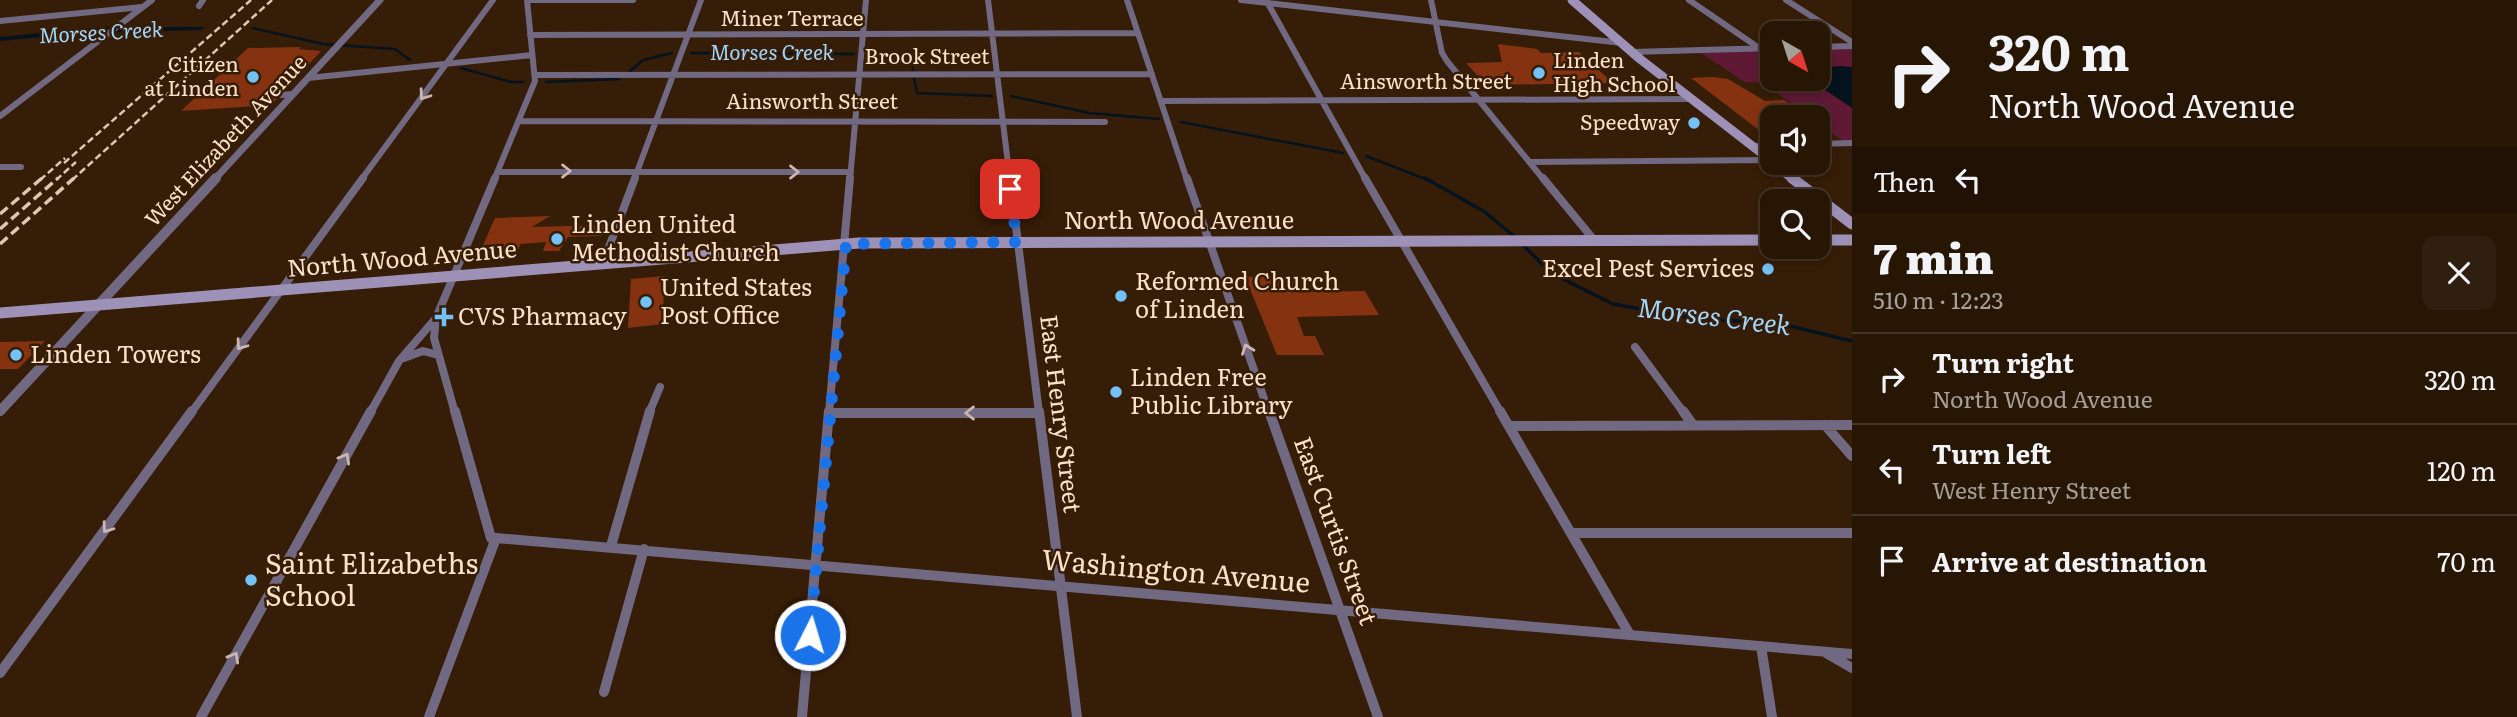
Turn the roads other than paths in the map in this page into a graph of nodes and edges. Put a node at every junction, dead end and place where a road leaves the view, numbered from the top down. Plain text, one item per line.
1 (152, 0) edge
2 (380, 0) edge
3 (493, 0) edge
4 (527, 0) edge
5 (633, 0) edge
6 (701, 0) edge
7 (866, 0) edge
8 (988, 0) edge
9 (1127, 0) edge
10 (1241, 0) edge
11 (1431, 0) edge
12 (1572, 0) edge
13 (1689, 0) edge
14 (1786, 0) edge
15 (1266, 1) edge
16 (143, 6) junction
17 (0, 21) edge
18 (1436, 22) junction
19 (1138, 33) junction
20 (863, 34) junction
21 (992, 34) junction
22 (530, 35) junction
23 (688, 35) junction
24 (1622, 43) junction
25 (1852, 44) edge
26 (1830, 46) edge
27 (1759, 48) joint
28 (1632, 52) junction
29 (532, 55) junction
30 (446, 64) junction
31 (997, 74) junction
32 (1152, 74) junction
33 (535, 75) junction
34 (673, 75) junction
35 (859, 75) junction
36 (307, 78) junction
37 (292, 94) junction
38 (281, 95) dead end
39 (1691, 99) junction
40 (1321, 100) junction
41 (1479, 100) junction
42 (1161, 101) junction
43 (0, 116) edge
44 (657, 119) junction
45 (856, 120) junction
46 (519, 121) junction
47 (1002, 121) junction
48 (1105, 122) dead end
49 (1852, 143) edge
50 (1830, 144) edge
51 (1752, 146) junction
52 (1760, 146) edge
53 (1760, 152) edge
54 (1529, 162) junction
55 (1760, 162) edge
56 (0, 167) edge
57 (21, 167) dead end
58 (498, 172) junction
59 (637, 172) junction
60 (851, 172) junction
61 (1789, 175) edge
62 (1852, 223) edge
63 (1594, 240) junction
64 (1760, 240) edge
65 (1830, 240) edge
66 (1852, 240) edge
67 (1404, 241) junction
68 (1017, 242) junction
69 (1208, 242) junction
70 (846, 244) junction
71 (603, 264) junction
72 (453, 275) junction
73 (282, 290) junction
74 (97, 305) junction
75 (0, 313) edge
76 (436, 318) junction
77 (1635, 347) dead end
78 (438, 355) junction
79 (399, 361) junction
80 (660, 387) dead end
81 (0, 411) edge
82 (830, 413) junction
83 (1038, 413) junction
84 (1693, 425) junction
85 (1825, 425) junction
86 (1852, 425) edge
87 (1510, 426) junction
88 (1852, 456) edge
89 (1571, 533) junction
90 (1852, 533) edge
91 (496, 538) junction
92 (611, 546) junction
93 (644, 549) junction
94 (817, 564) junction
95 (1060, 585) junction
96 (1341, 610) junction
97 (1630, 635) junction
98 (1760, 646) junction
99 (1823, 652) junction
100 (1852, 654) edge
101 (1852, 667) edge
102 (0, 673) edge
103 (604, 692) dead end
104 (201, 717) edge
105 (429, 717) edge
106 (802, 717) edge
107 (1077, 717) edge
108 (1378, 717) edge
109 (1772, 717) edge

1 - 16 street
2 - 36 street, West Elizabeth Avenue
3 - 30 street
4 - 5 street
4 - 22 street
6 - 23 street
7 - 20 street
8 - 21 street, East Henry Street
9 - 19 street, East Curtis Street
10 - 15 street
11 - 18 street
12 - 24 main road
13 - 27 street
14 - 25 street
15 - 18 street
15 - 40 street
16 - 17 street
16 - 43 street
18 - 24 street
18 - 41 street
19 - 21 street, Miner Terrace
19 - 32 street, East Curtis Street
20 - 21 street, Miner Terrace
20 - 23 street, Miner Terrace
20 - 35 street
21 - 31 street, East Henry Street
22 - 23 street, Miner Terrace
22 - 29 street
23 - 34 street
24 - 28 main road
25 - 26 street
27 - 28 street
28 - 39 main road
29 - 30 street
29 - 33 street
30 - 36 street
30 -> 73 street
31 - 32 street, Brook Street
31 - 35 street, Brook Street
31 - 47 street, East Henry Street
32 - 42 street, East Curtis Street
33 - 34 street, Brook Street
33 - 46 street
34 - 35 street, Brook Street
34 - 44 street
35 - 45 street
36 - 37 street, West Elizabeth Avenue
37 - 38 street
37 - 74 street, West Elizabeth Avenue
39 - 41 street, Ainsworth Street
39 - 51 main road
40 - 41 street, Ainsworth Street
40 - 42 street, Ainsworth Street
40 - 67 street
41 - 54 street
42 - 69 street, East Curtis Street
44 - 45 street, Ainsworth Street
44 - 46 street, Ainsworth Street
44 - 59 street
45 - 47 street, Ainsworth Street
45 - 60 street
46 - 58 street
47 - 48 street, Ainsworth Street
47 - 68 street, East Henry Street
49 - 50 street
51 - 52 street
51 - 53 main road
54 - 55 street
54 - 63 street
56 - 57 street
58 -> 59 street
58 - 72 street
59 -> 60 street
59 - 71 street
60 - 70 street
61 - 62 main road
63 - 64 main road, North Wood Avenue
63 - 67 main road, North Wood Avenue
65 - 66 main road
67 - 69 main road, North Wood Avenue
67 - 87 street
68 - 69 main road, North Wood Avenue
68 - 70 main road, North Wood Avenue
68 - 83 street, East Henry Street
96 -> 69 street, East Curtis Street
70 - 71 main road, North Wood Avenue
70 - 82 street
71 - 72 main road, North Wood Avenue
72 - 73 main road, North Wood Avenue
72 - 76 street
73 - 74 main road, North Wood Avenue
73 -> 102 street
74 - 75 main road, North Wood Avenue
74 - 81 street, West Elizabeth Avenue
76 - 78 street
76 - 79 street
77 - 84 street
78 - 79 street
78 - 91 street
104 -> 79 street
80 - 92 street
83 -> 82 street
82 - 94 street
83 - 95 street, East Henry Street
84 - 85 street
84 - 87 street
85 - 86 street
85 - 88 street
87 - 89 street
89 - 90 street
89 - 97 street
91 - 92 street, Washington Avenue
91 - 105 street
92 - 93 street, Washington Avenue
93 - 94 street, Washington Avenue
93 - 103 street
94 - 95 street, Washington Avenue
94 - 106 street
95 - 96 street, Washington Avenue
95 - 107 street, East Henry Street
96 - 97 street, Washington Avenue
96 - 108 street, East Curtis Street
97 - 98 street, Washington Avenue
98 - 99 street, Washington Avenue
98 - 109 street
99 - 100 street, Washington Avenue
99 - 101 street

